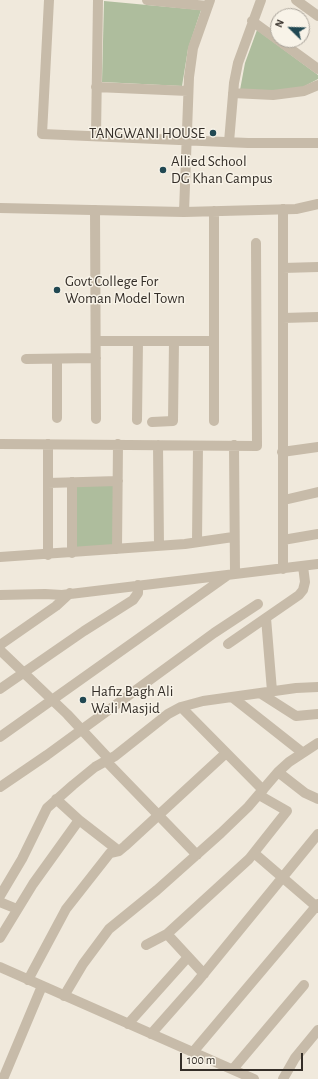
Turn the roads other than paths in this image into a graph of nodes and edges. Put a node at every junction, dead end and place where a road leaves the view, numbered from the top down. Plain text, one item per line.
1 (49, 0) edge
2 (98, 0) edge
3 (147, 0) edge
4 (261, 0) edge
5 (296, 0) edge
6 (208, 3) edge
7 (318, 16) edge
8 (252, 21) junction
9 (318, 69) edge
10 (318, 85) edge
11 (96, 87) junction
12 (188, 91) junction
13 (233, 93) junction
14 (96, 136) junction
15 (186, 140) junction
16 (230, 142) junction
17 (318, 143) edge
18 (318, 204) edge
19 (0, 208) edge
20 (95, 210) junction
21 (283, 210) junction
22 (214, 211) junction
23 (184, 212) junction
24 (256, 243) dead end
25 (318, 267) edge
26 (283, 268) junction
27 (318, 317) edge
28 (283, 318) junction
29 (96, 341) junction
30 (138, 341) junction
31 (174, 341) junction
32 (214, 341) junction
33 (57, 358) junction
34 (96, 358) junction
35 (26, 359) dead end
36 (57, 418) dead end
37 (96, 419) dead end
38 (137, 420) dead end
39 (214, 421) dead end
40 (152, 422) dead end
41 (0, 444) edge
42 (48, 444) junction
43 (118, 444) junction
44 (158, 445) junction
45 (234, 445) junction
46 (198, 446) junction
47 (318, 447) edge
48 (282, 452) junction
49 (118, 481) junction
50 (72, 482) junction
51 (48, 483) junction
52 (318, 492) edge
53 (284, 500) junction
54 (318, 534) edge
55 (233, 537) junction
56 (283, 540) junction
57 (197, 542) junction
58 (160, 546) junction
59 (117, 549) junction
60 (72, 553) junction
61 (48, 555) junction
62 (0, 557) edge
63 (318, 564) edge
64 (303, 566) junction
65 (283, 569) junction
66 (232, 574) junction
67 (138, 585) junction
68 (70, 593) junction
69 (0, 595) edge
70 (258, 604) dead end
71 (266, 618) junction
72 (228, 644) dead end
73 (0, 645) edge
74 (0, 650) edge
75 (24, 673) junction
76 (318, 687) edge
77 (0, 689) edge
78 (272, 691) junction
79 (260, 693) junction
80 (232, 697) junction
81 (52, 700) junction
82 (180, 707) junction
83 (318, 714) edge
84 (82, 729) junction
85 (0, 737) edge
86 (318, 743) edge
87 (226, 753) junction
88 (304, 753) junction
89 (108, 760) junction
90 (278, 772) junction
91 (0, 787) edge
92 (261, 792) junction
93 (56, 799) junction
94 (318, 799) edge
95 (157, 815) junction
96 (79, 820) junction
97 (318, 834) edge
98 (119, 851) junction
99 (254, 853) junction
100 (197, 855) junction
101 (282, 878) junction
102 (0, 896) edge
103 (0, 902) edge
104 (317, 906) edge
105 (17, 910) junction
106 (167, 934) junction
107 (0, 938) edge
108 (146, 945) dead end
109 (188, 957) junction
110 (1, 969) edge
111 (204, 974) junction
112 (28, 980) junction
113 (304, 985) dead end
114 (42, 986) junction
115 (64, 996) junction
116 (128, 1024) junction
117 (318, 1030) edge
118 (151, 1034) junction
119 (194, 1052) junction
120 (232, 1069) junction
121 (3, 1079) edge
122 (252, 1079) edge
123 (283, 1079) edge

1 - 14 street
2 - 11 street
3 - 6 street
4 - 8 street
5 - 7 street
6 - 12 street
8 - 9 street
8 - 13 street
10 - 13 street
11 - 12 street
11 - 14 street
12 - 15 street
13 - 16 street
14 - 15 street
15 - 16 street
15 - 23 street
16 - 17 street
18 - 21 street
19 - 20 street
20 - 23 street
20 - 29 street
21 - 22 street
21 - 26 street
22 - 23 street
22 - 32 street
24 - 45 street
25 - 26 street
26 - 28 street
27 - 28 street
28 - 48 street
29 - 30 street
29 - 34 street
30 - 31 street
30 - 38 street
31 - 32 street
31 - 40 street
32 - 39 street
33 - 34 street
33 - 35 street
33 - 36 street
34 - 37 street
41 - 42 street
42 - 43 street
42 - 51 street
43 - 44 street
43 - 49 street
44 - 46 street
44 - 58 street
45 - 46 street
45 - 55 street
46 - 57 street
47 - 48 street
48 - 53 street
49 - 50 street
49 - 59 street
50 - 51 street
50 - 60 street
51 - 61 street
52 - 53 street
53 - 56 street
54 - 56 street
55 - 57 street
55 - 66 street
56 - 65 street
57 - 58 street
58 - 59 street
59 - 60 street
60 - 61 street
61 - 62 street
63 - 64 street
64 - 65 street
64 - 71 street
65 - 66 street
66 - 67 street
66 - 81 street
67 - 68 street
67 - 75 street
68 - 69 street
68 - 73 street
70 - 84 street
71 - 72 street
71 - 78 street
74 - 75 street
75 - 77 street
75 - 81 street
76 - 78 street
78 - 79 street
79 - 80 street
79 - 83 street
80 - 82 street
80 - 88 street
81 - 84 street
81 - 85 street
82 - 87 street
82 - 89 street
84 - 89 street
84 - 91 street
86 - 88 street
87 - 92 street
87 - 95 street
88 - 90 street
89 - 93 street
89 - 95 street
90 - 92 street
90 - 94 street
92 - 99 street
92 - 100 street
93 - 96 street
93 - 102 street
95 - 98 street
95 - 100 street
96 - 98 street
96 - 105 street
97 - 101 street
98 - 112 street
99 - 101 street
99 - 106 street
100 - 115 street
101 - 104 street
101 - 111 street
103 - 105 street
104 - 119 street
105 - 107 street
106 - 108 street
106 - 109 street
109 - 111 street
109 - 116 street
110 - 112 street
111 - 118 street
112 - 114 street
113 - 120 street
114 - 115 street
114 - 121 street
115 - 116 street
116 - 118 street
117 - 123 street
118 - 119 street
119 - 120 street
120 - 122 street

